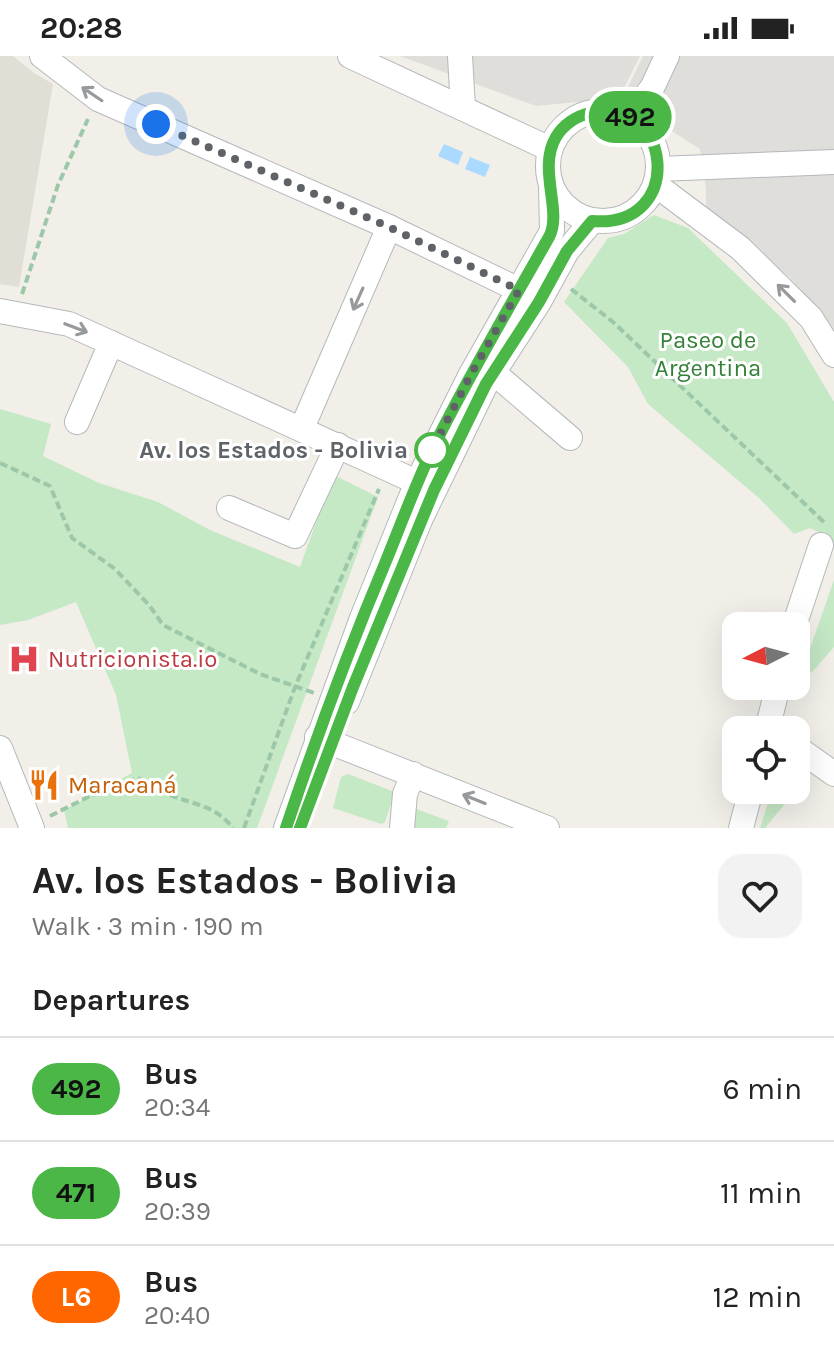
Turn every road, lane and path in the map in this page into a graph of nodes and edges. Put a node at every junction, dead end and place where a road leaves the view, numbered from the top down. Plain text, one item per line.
1 (42, 56) edge
2 (350, 56) edge
3 (460, 56) edge
4 (667, 56) edge
5 (98, 99) junction
6 (463, 108) junction
7 (629, 117) junction
8 (550, 149) junction
9 (834, 162) edge
10 (657, 177) junction
11 (551, 186) junction
12 (592, 221) junction
13 (389, 227) junction
14 (553, 275) junction
15 (519, 290) junction
16 (8, 312) edge
17 (822, 314) edge
18 (111, 343) junction
19 (834, 355) edge
20 (494, 373) junction
21 (77, 422) dead end
22 (302, 428) junction
23 (570, 438) dead end
24 (338, 445) junction
25 (0, 463) edge
26 (388, 468) junction
27 (426, 486) junction
28 (229, 508) dead end
29 (828, 538) edge
30 (799, 612) edge
31 (295, 687) junction
32 (331, 699) junction
33 (324, 740) junction
34 (0, 748) edge
35 (810, 757) edge
36 (413, 774) junction
37 (834, 774) edge
38 (747, 804) edge
39 (32, 827) edge
40 (233, 828) edge
41 (244, 828) edge
42 (286, 828) edge
43 (300, 828) edge
44 (402, 828) edge
45 (547, 828) edge
46 (741, 828) edge

5 -> 1 street
2 - 6 street
3 - 6 street
4 - 7 street
5 - 13 street
5 - 16 path
6 - 8 street
7 - 8 street
7 - 10 street
8 - 11 street
9 - 10 street
10 - 12 street
17 -> 10 street
11 - 12 street
11 - 15 street
12 - 14 street
13 - 15 street
13 -> 22 street
14 - 20 street
14 - 29 path
15 - 27 street
16 -> 18 street
17 - 19 street
18 - 21 street
18 - 22 street
20 - 23 street
20 - 27 street
22 - 24 street
24 - 26 street
24 - 28 street
25 - 31 path
26 - 27 street
26 - 31 path
27 - 32 street
27 - 33 street
29 - 30 street
31 - 32 path
31 - 41 path
32 - 33 street
33 - 36 street
33 - 42 street
33 - 43 street
34 - 39 street
35 - 37 street
36 - 44 street
45 -> 36 street
38 - 46 street
39 - 40 path

